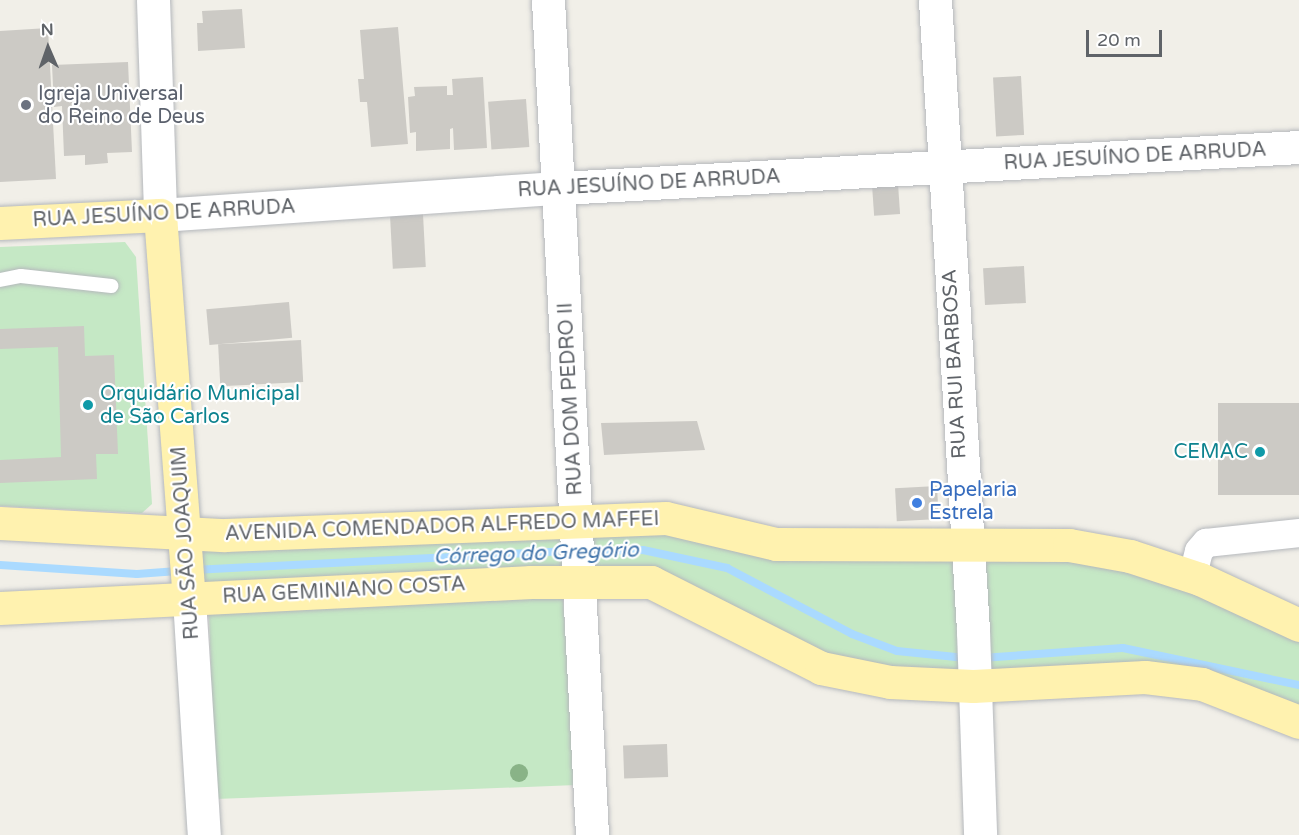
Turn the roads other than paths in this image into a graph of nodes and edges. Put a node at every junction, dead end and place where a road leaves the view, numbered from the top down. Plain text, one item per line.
1 (153, 0) edge
2 (548, 0) edge
3 (935, 0) edge
4 (1299, 147) edge
5 (944, 168) junction
6 (561, 188) junction
7 (160, 215) junction
8 (0, 223) edge
9 (0, 280) edge
10 (111, 286) dead end
11 (0, 523) edge
12 (576, 528) junction
13 (1299, 533) edge
14 (187, 544) junction
15 (965, 544) junction
16 (580, 576) junction
17 (1200, 579) junction
18 (189, 592) junction
19 (0, 608) edge
20 (1298, 624) edge
21 (973, 681) junction
22 (1299, 722) edge
23 (204, 835) edge
24 (592, 835) edge
25 (980, 835) edge

1 - 7 main road, RUA SÃO JOAQUIM
2 - 6 main road, RUA DOM PEDRO II
3 - 5 main road, RUA RUI BARBOSA
4 - 5 main road, RUA JESUÍNO DE ARRUDA
5 - 6 main road, RUA JESUÍNO DE ARRUDA
5 - 15 main road, RUA RUI BARBOSA
6 - 7 main road, RUA JESUÍNO DE ARRUDA
6 - 12 main road, RUA DOM PEDRO II
7 - 8 main road, RUA JESUÍNO DE ARRUDA
7 - 14 main road, RUA SÃO JOAQUIM
9 - 10 lane
11 - 14 main road, AVENIDA COMENDADOR ALFREDO MAFFEI
12 - 14 main road, AVENIDA COMENDADOR ALFREDO MAFFEI
12 - 15 main road, AVENIDA COMENDADOR ALFREDO MAFFEI
12 - 16 main road, RUA DOM PEDRO II
13 - 17 street
14 - 18 main road, RUA SÃO JOAQUIM
15 - 17 main road, AVENIDA COMENDADOR ALFREDO MAFFEI
15 - 21 main road, RUA RUI BARBOSA
16 - 18 main road, RUA GEMINIANO COSTA
16 - 21 main road
16 - 24 main road, RUA DOM PEDRO II
17 - 20 main road, AVENIDA COMENDADOR ALFREDO MAFFEI
18 - 19 main road, RUA GEMINIANO COSTA
18 - 23 main road, RUA SÃO JOAQUIM
21 - 22 main road
21 - 25 main road, RUA RUI BARBOSA

